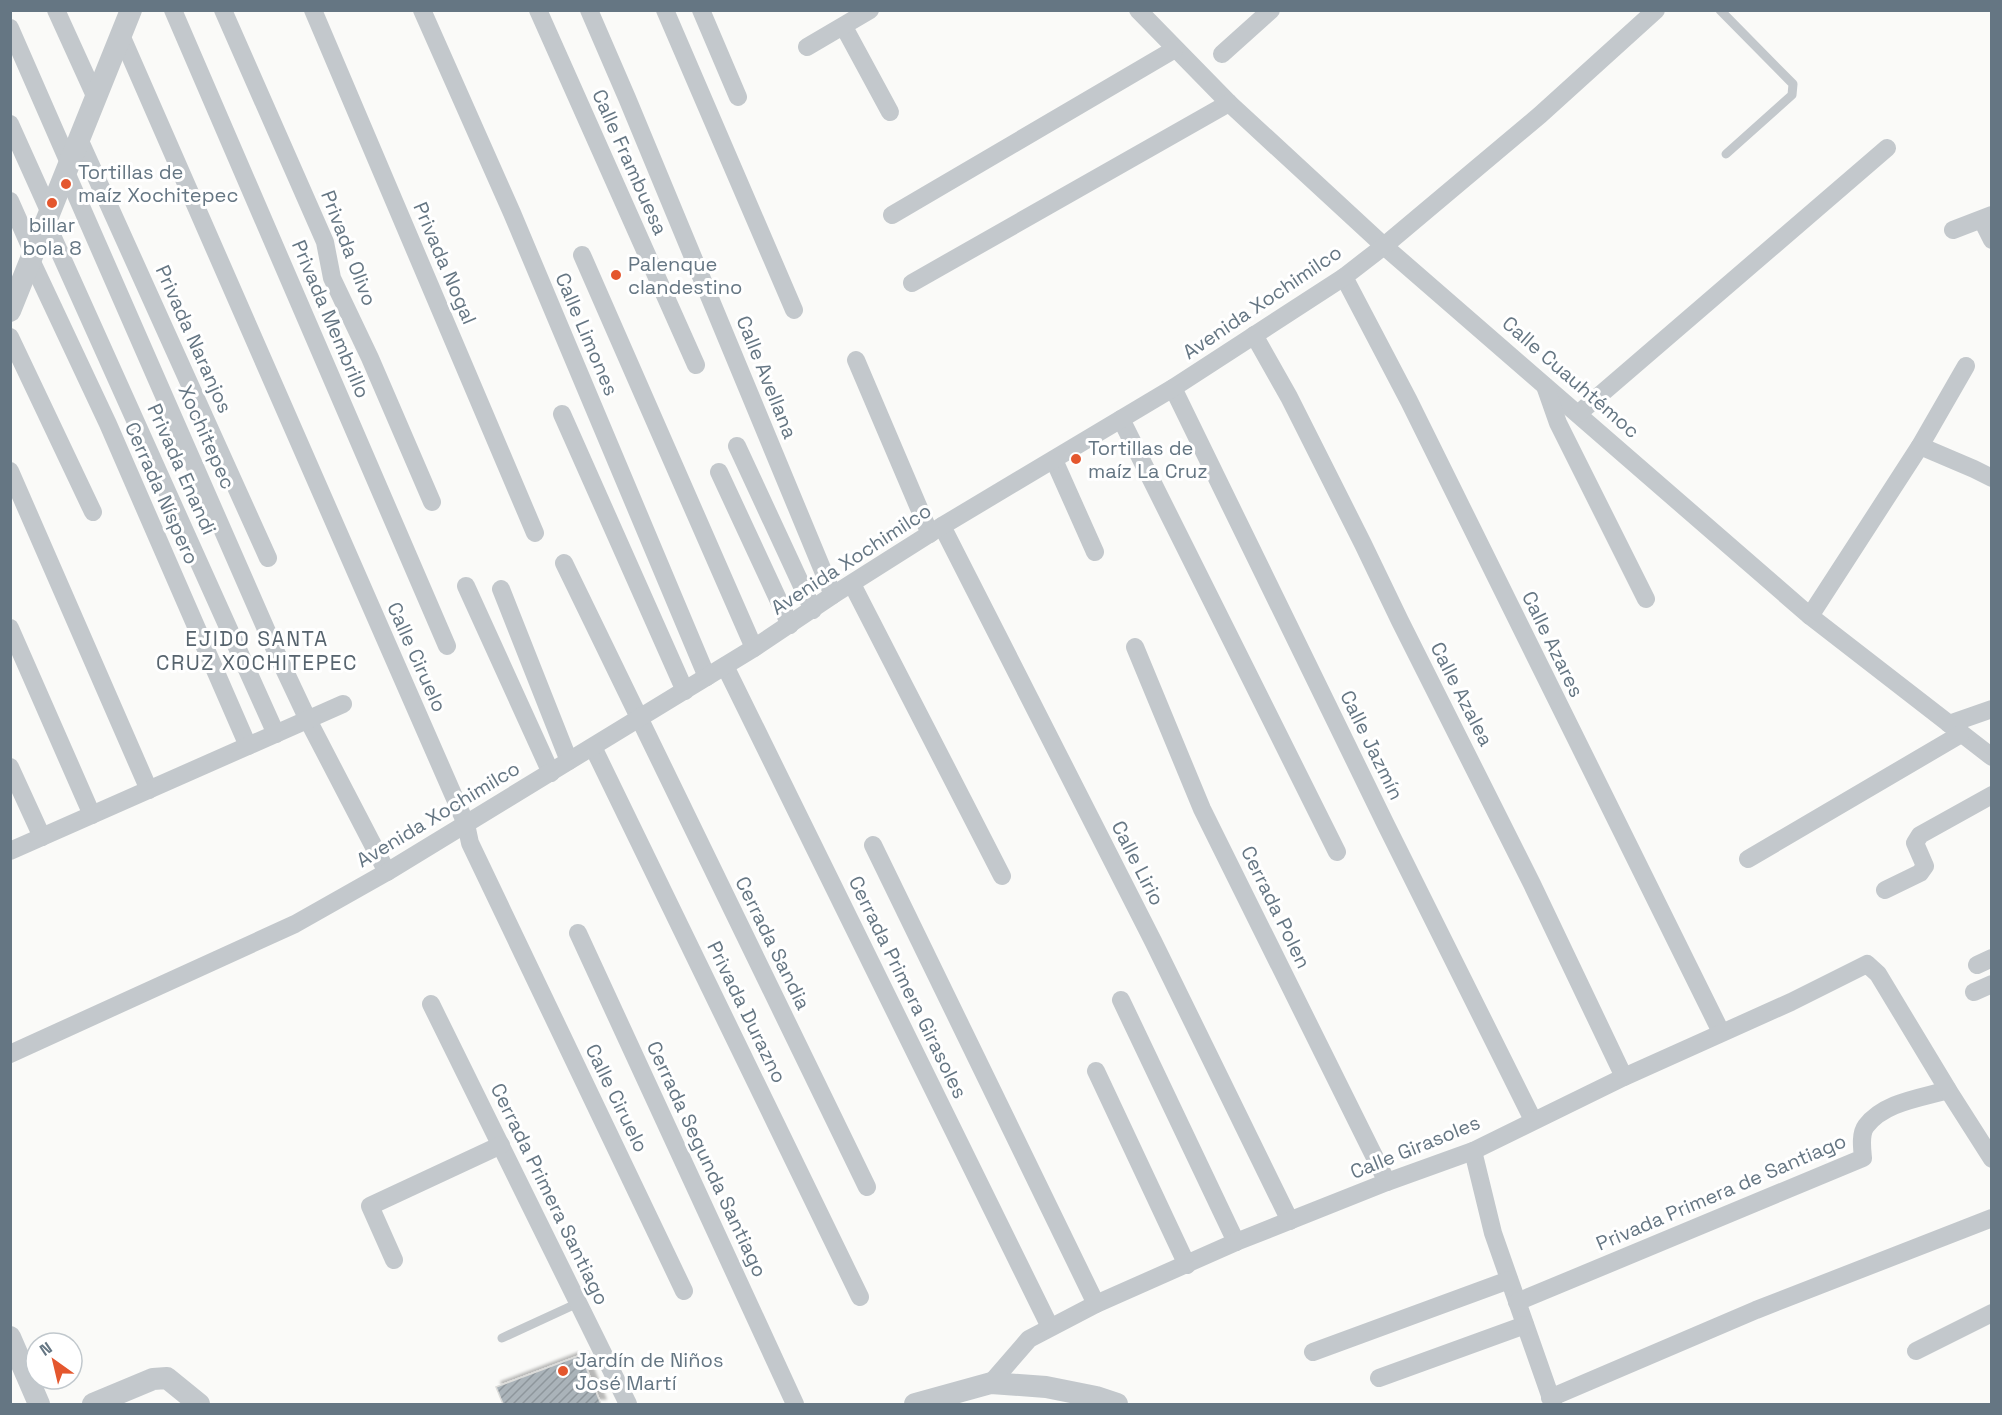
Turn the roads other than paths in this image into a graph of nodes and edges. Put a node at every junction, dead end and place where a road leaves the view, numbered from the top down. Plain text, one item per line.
1 (56, 10) edge
2 (173, 10) edge
3 (223, 10) edge
4 (312, 10) edge
5 (422, 10) edge
6 (538, 10) edge
7 (589, 10) edge
8 (664, 10) edge
9 (701, 10) edge
10 (870, 10) edge
11 (1138, 10) edge
12 (1271, 10) edge
13 (1656, 10) edge
14 (1720, 10) edge
15 (122, 21) edge
16 (844, 27) junction
17 (10, 28) edge
18 (807, 47) dead end
19 (1175, 49) junction
20 (1222, 54) dead end
21 (738, 97) dead end
22 (96, 98) junction
23 (1229, 103) junction
24 (890, 112) dead end
25 (10, 124) edge
26 (79, 139) junction
27 (1887, 148) dead end
28 (1726, 154) dead end
29 (68, 168) junction
30 (10, 201) edge
31 (892, 215) dead end
32 (48, 218) junction
33 (1987, 218) edge
34 (1953, 230) dead end
35 (1992, 240) edge
36 (1384, 246) junction
37 (582, 255) dead end
38 (32, 256) junction
39 (1344, 277) junction
40 (912, 283) dead end
41 (794, 310) dead end
42 (10, 311) edge
43 (1254, 336) junction
44 (10, 337) edge
45 (856, 360) dead end
46 (696, 365) dead end
47 (1966, 366) dead end
48 (1544, 384) junction
49 (1173, 388) junction
50 (1579, 413) junction
51 (562, 414) dead end
52 (1121, 419) junction
53 (737, 446) dead end
54 (1920, 446) junction
55 (1054, 460) junction
56 (10, 471) edge
57 (719, 472) dead end
58 (1992, 478) edge
59 (432, 502) dead end
60 (93, 512) dead end
61 (936, 530) junction
62 (535, 533) dead end
63 (1095, 552) dead end
64 (268, 558) dead end
65 (564, 563) dead end
66 (852, 584) junction
67 (465, 586) dead end
68 (501, 589) dead end
69 (833, 595) junction
70 (1646, 599) dead end
71 (813, 610) junction
72 (1810, 616) junction
73 (790, 625) junction
74 (10, 628) edge
75 (447, 646) dead end
76 (1135, 647) dead end
77 (754, 648) junction
78 (725, 666) junction
79 (707, 677) junction
80 (684, 691) junction
81 (343, 704) dead end
82 (1992, 709) edge
83 (639, 719) junction
84 (308, 720) junction
85 (1955, 729) junction
86 (276, 734) junction
87 (248, 746) junction
88 (593, 747) junction
89 (1992, 757) edge
90 (569, 761) junction
91 (10, 767) edge
92 (551, 773) junction
93 (149, 790) junction
94 (1992, 795) edge
95 (92, 815) junction
96 (466, 824) junction
97 (42, 837) junction
98 (873, 845) dead end
99 (10, 851) edge
100 (1337, 852) dead end
101 (1748, 859) dead end
102 (387, 872) junction
103 (1002, 876) dead end
104 (1885, 890) dead end
105 (578, 933) dead end
106 (1992, 984) edge
107 (1974, 992) dead end
108 (1121, 1000) dead end
109 (431, 1004) dead end
110 (1721, 1032) junction
111 (10, 1054) edge
112 (1096, 1071) dead end
113 (1624, 1077) junction
114 (1947, 1090) junction
115 (1533, 1120) junction
116 (501, 1145) junction
117 (1473, 1151) junction
118 (1992, 1159) edge
119 (1387, 1182) junction
120 (867, 1187) dead end
121 (1992, 1218) edge
122 (1290, 1221) junction
123 (1236, 1242) junction
124 (394, 1260) dead end
125 (1187, 1265) junction
126 (1509, 1280) junction
127 (684, 1291) dead end
128 (860, 1297) dead end
129 (1517, 1302) junction
130 (578, 1303) junction
131 (1096, 1304) junction
132 (1992, 1313) edge
133 (1525, 1325) junction
134 (1050, 1327) junction
135 (10, 1337) edge
136 (502, 1338) dead end
137 (1916, 1351) dead end
138 (1313, 1352) dead end
139 (1379, 1378) dead end
140 (991, 1383) junction
141 (1552, 1401) edge
142 (1101, 1402) edge
143 (39, 1404) edge
144 (93, 1404) edge
145 (199, 1404) edge
146 (628, 1404) edge
147 (795, 1404) edge
148 (915, 1404) edge

1 - 22 street
2 - 75 street, Privada Membrillo
3 - 59 street, Privada Olivo
4 - 62 street, Privada Nogal
5 - 79 street, Calle Limones
6 - 46 street, Calle Frambuesa
7 - 69 street, Calle Avellana
8 - 41 street
9 - 21 street
10 - 16 street
11 - 19 street, Calle Cuauhtémoc
12 - 20 street
13 - 36 street, Avenida Xochimilco
14 - 28 lane
15 - 22 street
15 - 96 street, Calle Ciruelo
16 - 18 street
16 - 24 street
17 - 29 street, Xochitepec
19 - 23 street, Calle Cuauhtémoc
19 - 31 street
22 - 26 street
23 - 36 street, Calle Cuauhtémoc
23 - 40 street
25 - 32 street, Privada Enandi
26 - 29 street
26 - 64 street, Privada Naranjos
27 - 50 street
29 - 32 street
29 - 84 street, Xochitepec
30 - 38 street, Cerrada Níspero
32 - 38 street
32 - 86 street, Privada Enandi
33 - 34 street
33 - 35 street
36 - 39 street, Avenida Xochimilco
36 - 48 street, Calle Cuauhtémoc
37 - 77 street
38 - 42 street
38 - 87 street, Cerrada Níspero
39 - 43 street, Avenida Xochimilco
39 - 110 street, Calle Azares
43 - 49 street, Avenida Xochimilco
43 - 113 street, Calle Azalea
44 - 60 street
45 - 61 street, Calle Lirio
47 - 54 street
48 - 50 street, Calle Cuauhtémoc
48 - 70 street
49 - 52 street, Avenida Xochimilco
49 - 115 street, Calle Jazmín
50 - 72 street, Calle Cuauhtémoc
51 - 80 street
52 - 55 street, Avenida Xochimilco
52 - 100 street
53 - 71 street
54 - 58 street
54 - 72 street
55 - 61 street, Avenida Xochimilco
55 - 63 street
56 - 93 street
57 - 73 street
61 - 66 street, Avenida Xochimilco
61 - 122 street, Calle Lirio
65 - 83 street, Cerrada Sandia
66 - 69 street, Avenida Xochimilco
66 - 103 street
67 - 92 street
68 - 90 street
69 - 71 street, Avenida Xochimilco
71 - 73 street, Avenida Xochimilco
72 - 85 street, Calle Cuauhtémoc
73 - 77 street, Avenida Xochimilco
74 - 95 street
76 - 119 street, Cerrada Polen
77 - 78 street, Avenida Xochimilco
78 - 79 street, Avenida Xochimilco
78 - 134 street, Cerrada Primera Girasoles
79 - 80 street, Avenida Xochimilco
80 - 83 street, Avenida Xochimilco
81 - 84 street
82 - 85 street
83 - 88 street, Avenida Xochimilco
83 - 120 street, Cerrada Sandia
84 - 86 street
84 - 102 street, Xochitepec
85 - 89 street, Calle Cuauhtémoc
85 - 101 street
86 - 87 street
87 - 93 street
88 - 90 street, Avenida Xochimilco
88 - 128 street, Privada Durazno
90 - 92 street, Avenida Xochimilco
91 - 97 street
92 - 96 street, Avenida Xochimilco
93 - 95 street
94 - 104 street
95 - 97 street
96 - 102 street, Avenida Xochimilco
96 - 127 street, Calle Ciruelo
97 - 99 street
98 - 131 street, Cerrada Primera Girasoles
102 - 111 street, Avenida Xochimilco
105 - 147 street, Cerrada Segunda Santiago
106 - 107 street
108 - 123 street
109 - 116 street, Cerrada Primera Santiago
110 - 113 street, Calle Girasoles
110 - 114 street, Calle Girasoles
112 - 125 street
113 - 115 street, Calle Girasoles
114 - 118 street
114 - 129 street, Privada Primera de Santiago
115 - 117 street, Calle Girasoles
116 - 124 street
116 - 130 street, Cerrada Primera Santiago
117 - 119 street, Calle Girasoles
117 - 126 street
119 - 122 street, Calle Girasoles
121 - 141 street
122 - 123 street, Calle Girasoles
123 - 125 street, Calle Girasoles
125 - 131 street, Calle Girasoles
126 - 129 street
126 - 138 street
129 - 133 street
130 - 136 lane
130 - 146 street, Cerrada Primera Santiago
131 - 134 street, Calle Girasoles
132 - 137 street
133 - 139 street
133 - 141 street
134 - 140 street, Calle Girasoles
135 - 143 street
140 - 142 street
140 - 148 street
144 - 145 street

